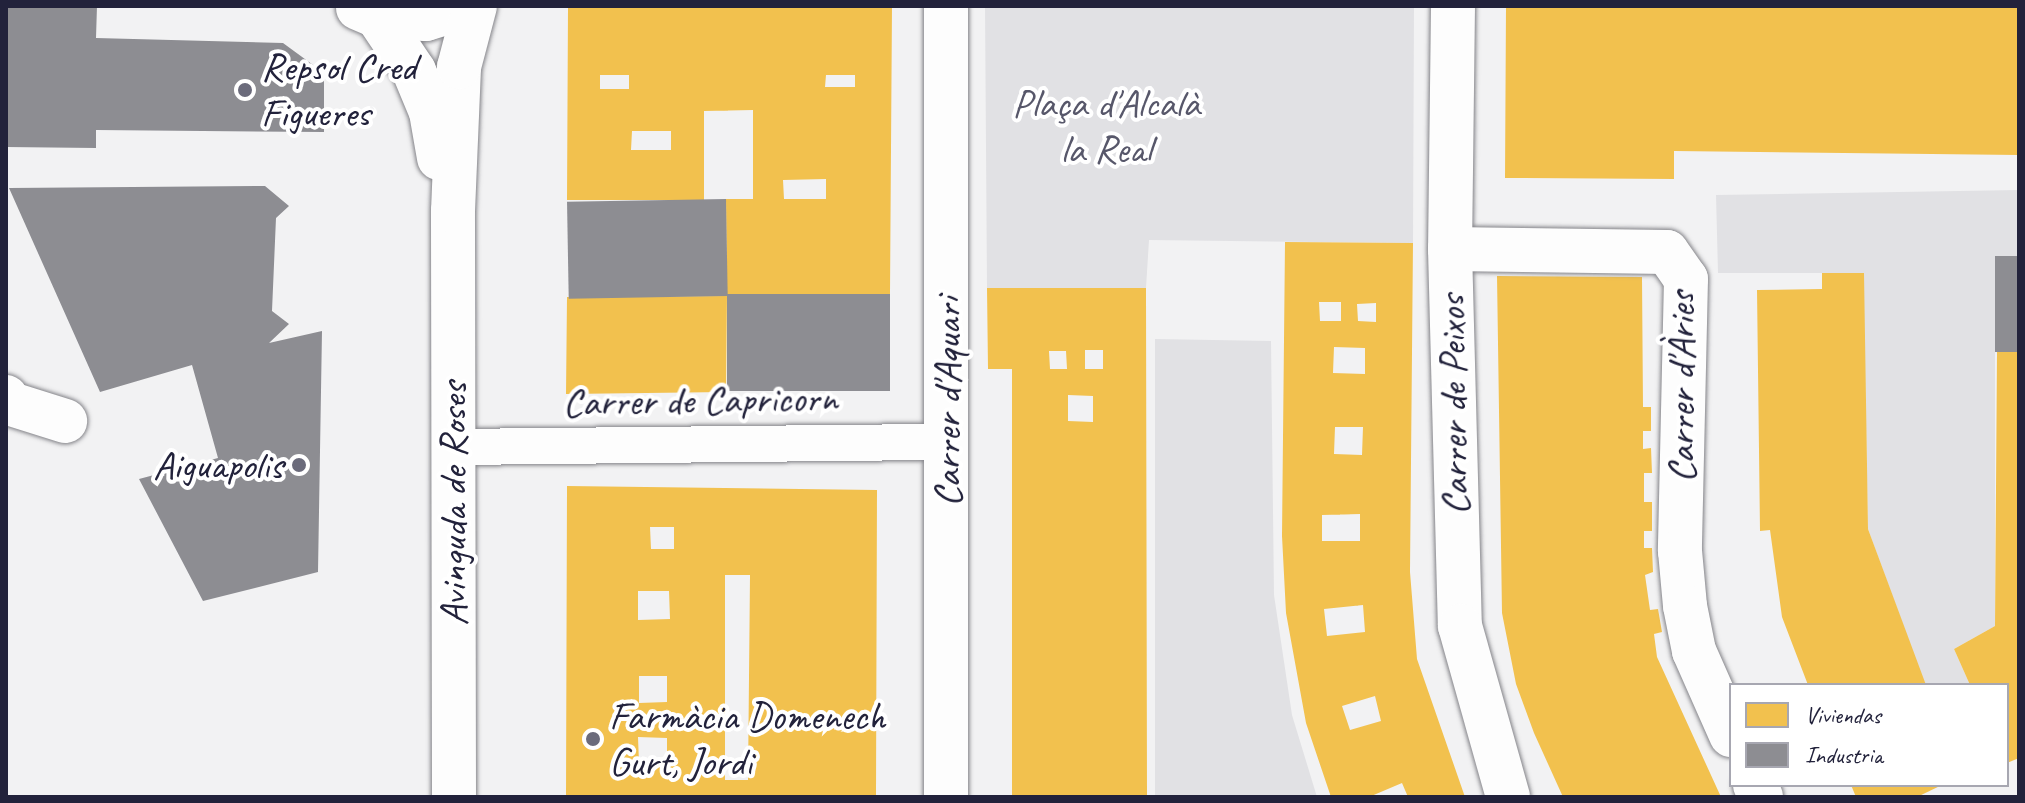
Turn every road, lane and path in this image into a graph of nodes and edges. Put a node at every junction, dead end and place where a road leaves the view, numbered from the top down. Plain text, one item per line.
1 (468, 6) edge
2 (475, 6) edge
3 (946, 6) edge
4 (1453, 6) edge
5 (364, 11) edge
6 (453, 211) junction
7 (1450, 249) junction
8 (6, 397) edge
9 (65, 421) dead end
10 (948, 442) junction
11 (453, 447) junction
12 (1729, 730) edge
13 (454, 797) edge
14 (946, 797) edge
15 (1508, 797) edge

1 - 5 street
2 - 6 street, Avinguda de Roses
3 - 10 street, Carrer d'Aquari
4 - 7 street, Carrer de Peixos
5 - 6 street, Avinguda de Roses
6 - 11 street, Avinguda de Roses
7 - 12 street, Carrer d'Àries
7 - 15 street, Carrer de Peixos
8 - 9 street
10 - 11 street, Carrer de Capricorn
10 - 14 street, Carrer d'Aquari
11 - 13 street, Avinguda de Roses

